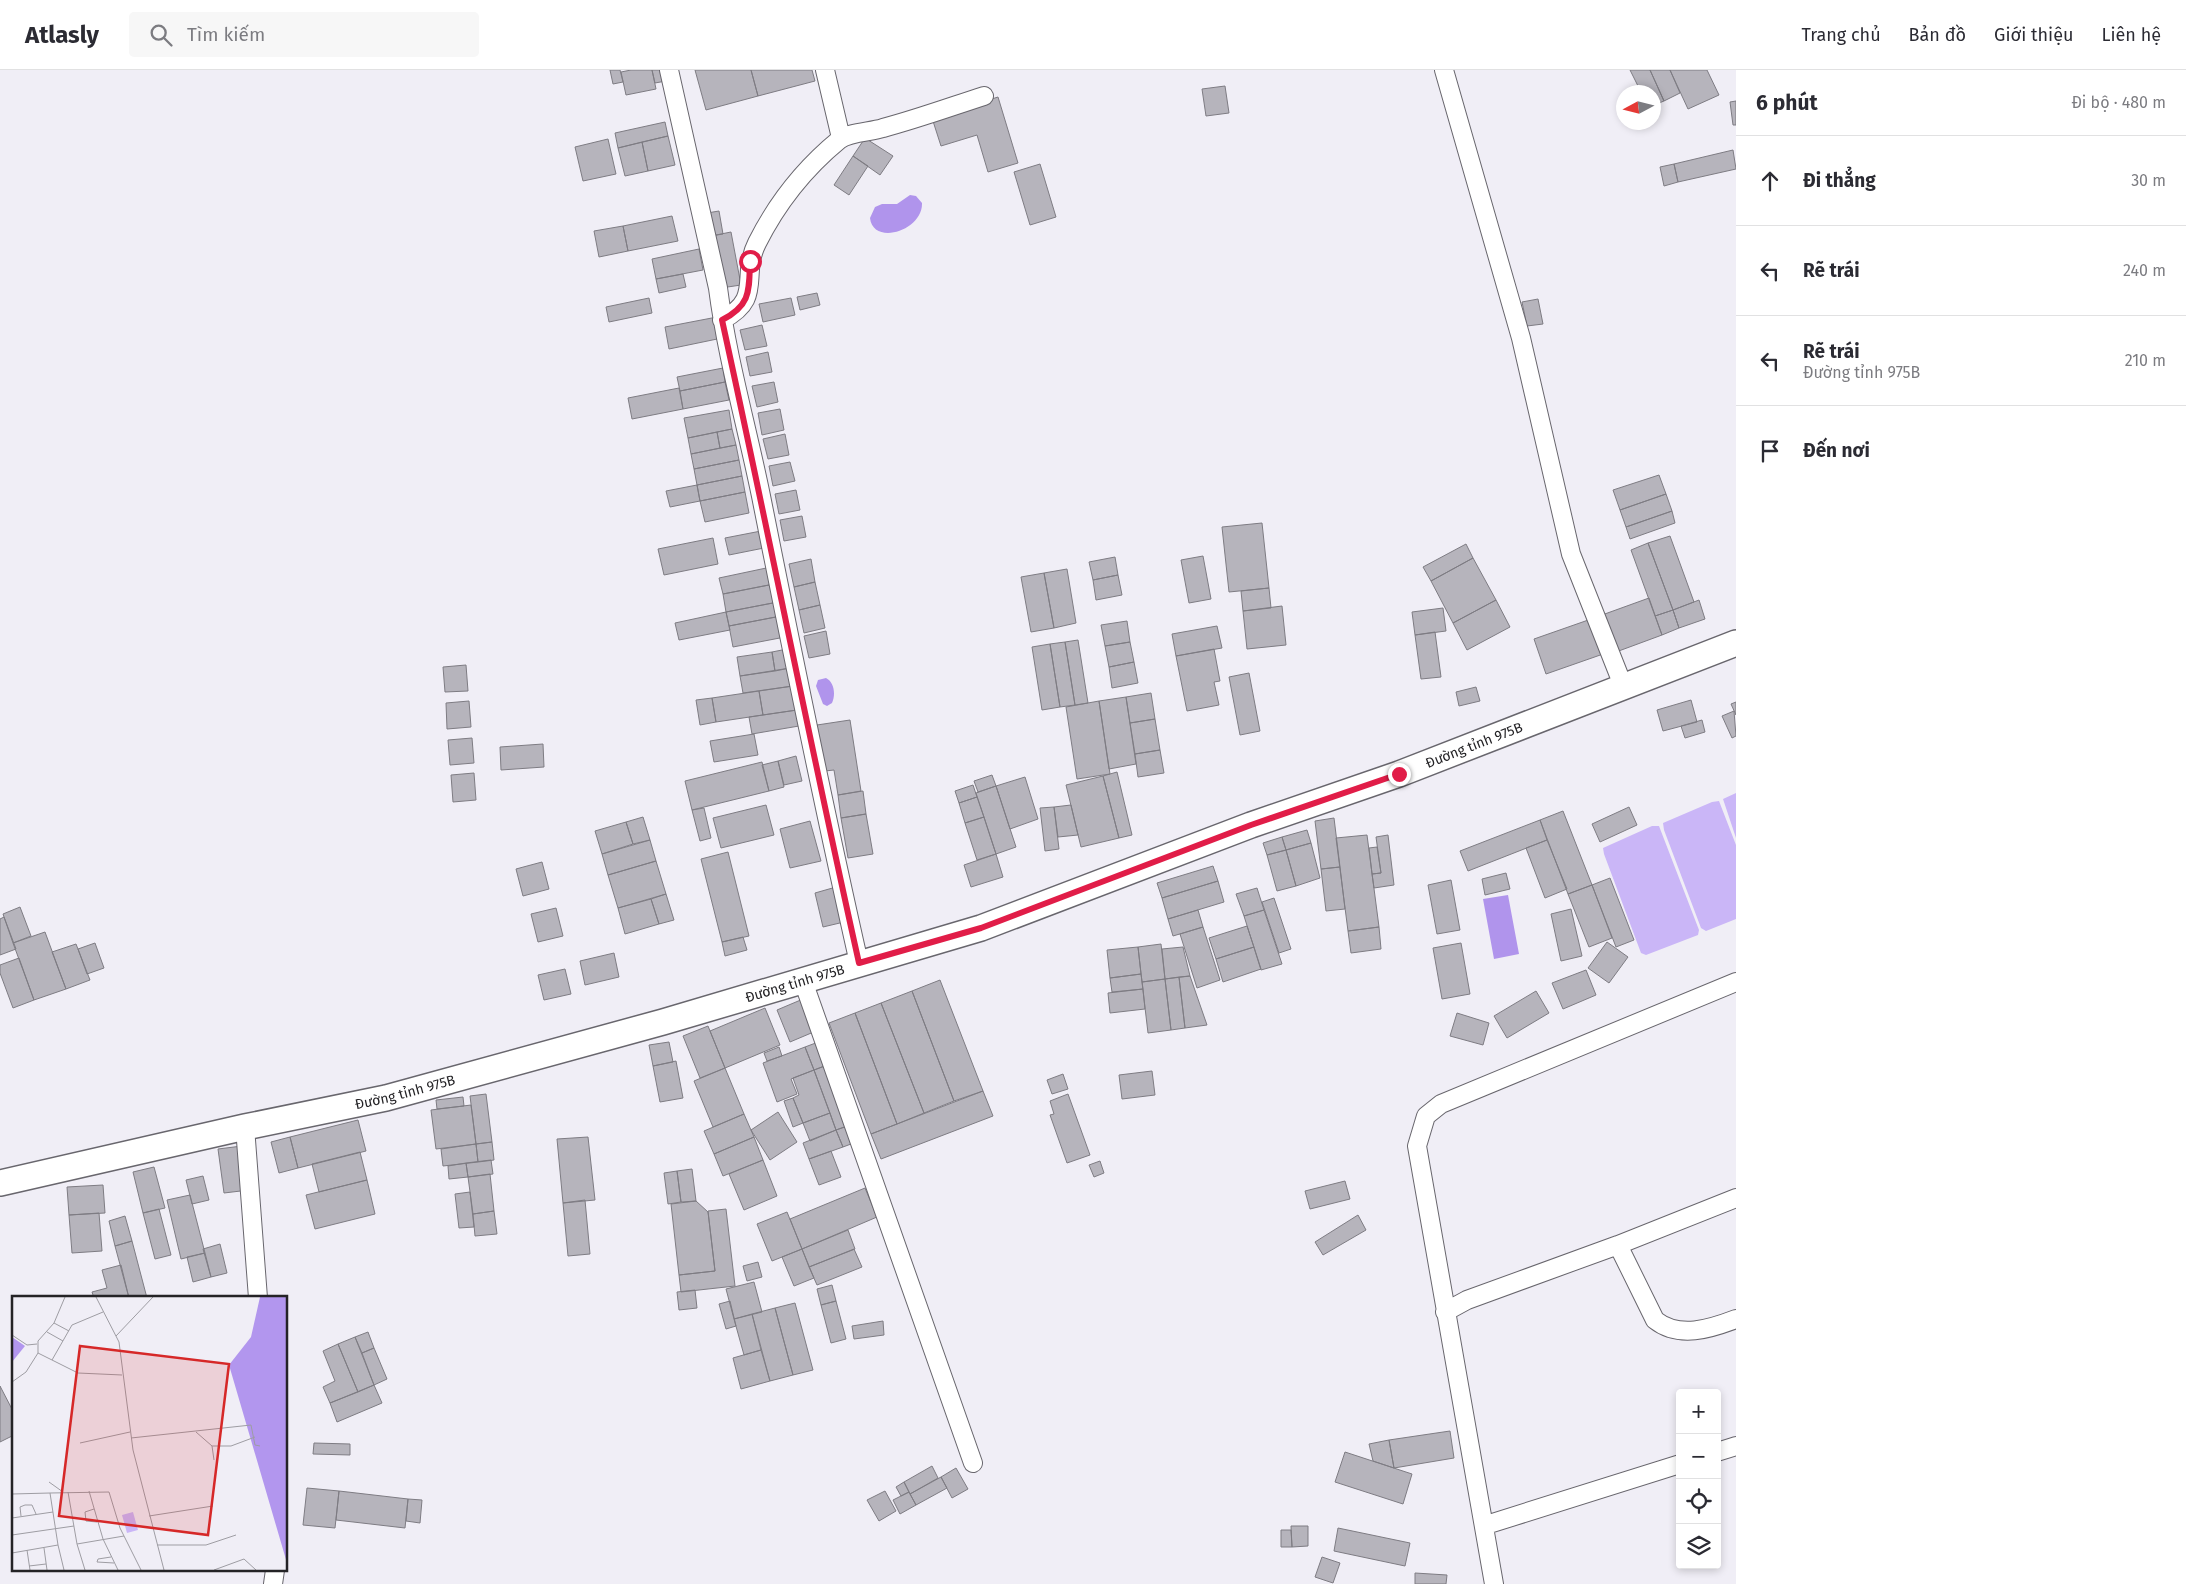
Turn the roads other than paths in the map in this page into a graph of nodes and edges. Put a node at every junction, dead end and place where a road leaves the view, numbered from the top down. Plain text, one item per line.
1 (669, 70) edge
2 (825, 70) edge
3 (1444, 70) edge
4 (984, 96) dead end
5 (841, 138) junction
6 (722, 320) junction
7 (1736, 643) edge
8 (1624, 688) junction
9 (859, 963) junction
10 (803, 981) junction
11 (1736, 982) edge
12 (245, 1127) junction
13 (0, 1183) edge
14 (1736, 1198) edge
15 (1618, 1245) junction
16 (258, 1296) edge
17 (1445, 1312) junction
18 (1736, 1319) edge
19 (1736, 1446) edge
20 (1721, 1451) edge
21 (973, 1463) dead end
22 (1676, 1465) edge
23 (1486, 1526) junction
24 (1493, 1577) edge
25 (1481, 1584) edge

1 - 6 street
2 - 5 street
3 - 8 street
4 - 5 street
5 - 6 street
6 - 9 street
7 - 8 main road, Đường tỉnh 975B
8 - 9 main road, Đường tỉnh 975B
9 - 10 main road, Đường tỉnh 975B
10 - 12 main road, Đường tỉnh 975B
10 - 21 street
11 - 17 street
12 - 13 main road, Đường tỉnh 975B
12 - 16 street
14 - 15 street
15 - 17 street
15 - 18 street
17 - 23 street
19 - 20 street
22 - 23 street
23 - 24 street
24 - 25 street

